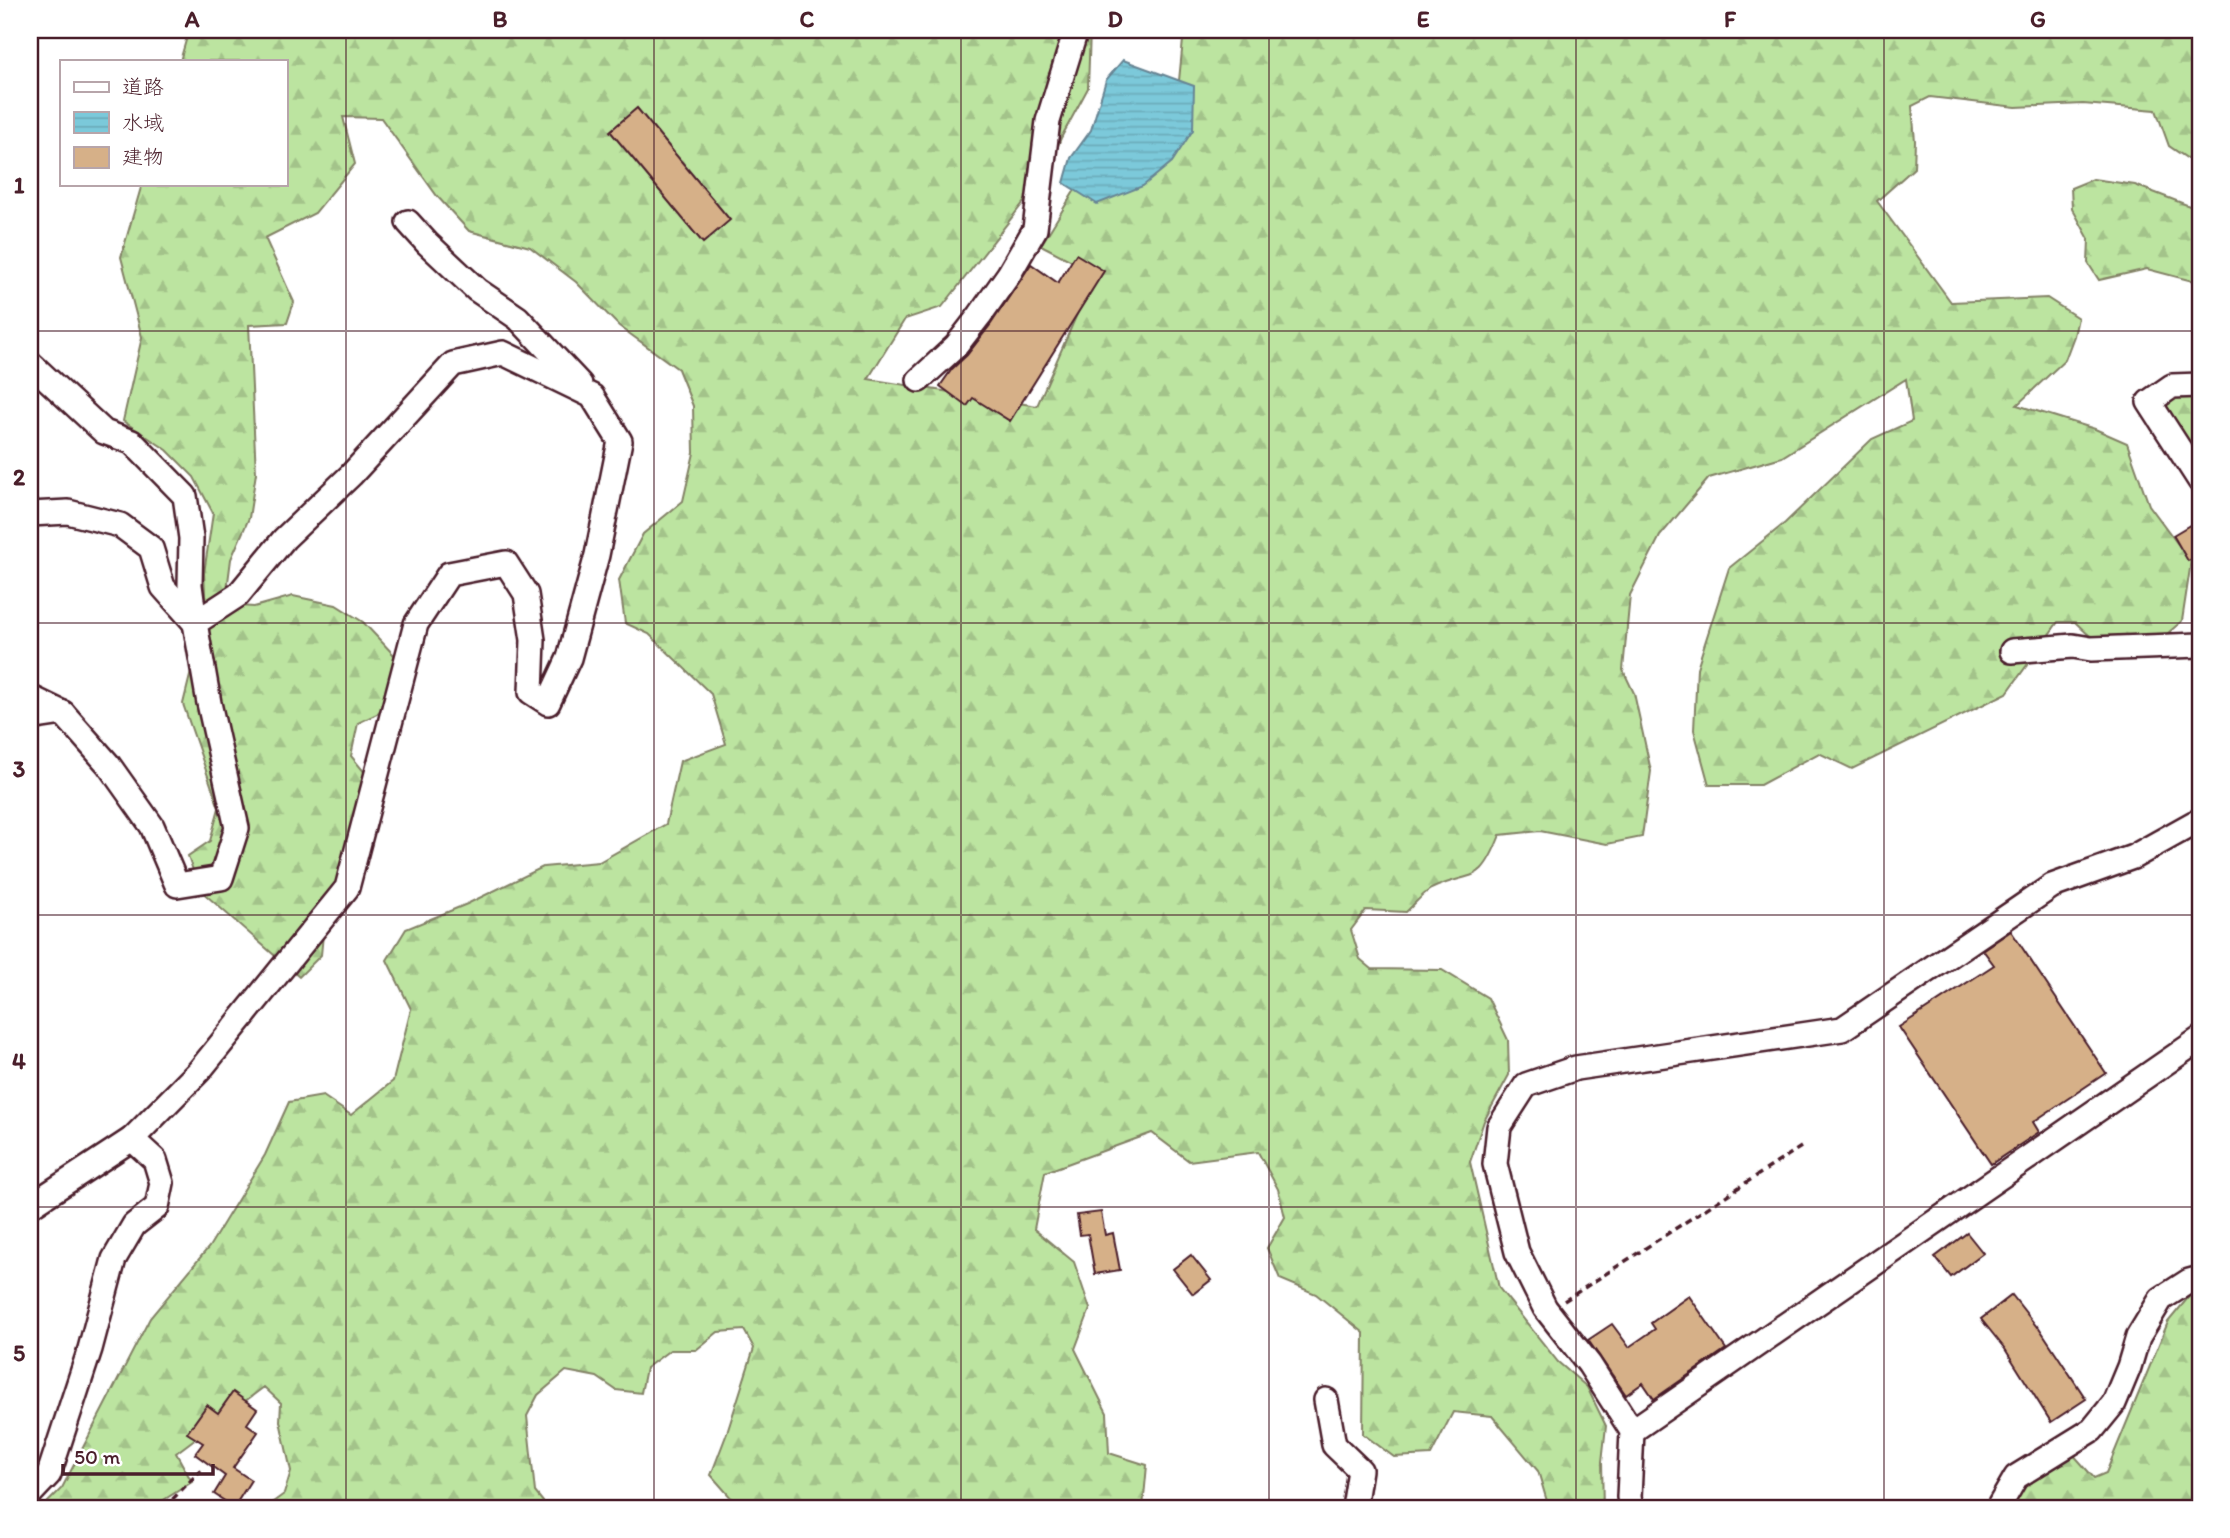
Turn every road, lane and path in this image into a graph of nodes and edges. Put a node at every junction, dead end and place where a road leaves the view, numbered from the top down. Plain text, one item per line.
1 (1076, 30) edge
2 (408, 222) dead end
3 (30, 363) edge
4 (919, 380) dead end
5 (2200, 385) edge
6 (592, 396) junction
7 (2200, 481) edge
8 (30, 514) edge
9 (195, 622) junction
10 (2200, 645) edge
11 (2012, 651) dead end
12 (30, 696) edge
13 (63, 713) junction
14 (30, 718) edge
15 (2200, 822) edge
16 (2200, 1039) edge
17 (132, 1139) junction
18 (1801, 1147) dead end
19 (30, 1206) edge
20 (2200, 1278) edge
21 (1548, 1311) junction
22 (1326, 1400) dead end
23 (1632, 1431) junction
24 (201, 1470) dead end
25 (30, 1494) edge
26 (164, 1508) edge
27 (1354, 1508) edge
28 (1631, 1508) edge
29 (1998, 1508) edge

1 - 4 street
2 - 6 street
3 - 9 street
5 - 7 street
6 - 9 street
6 - 17 street
8 - 9 street
9 - 13 street
10 - 11 street
12 - 13 street
13 - 14 street
15 - 21 street
16 - 23 street
17 - 19 street
17 - 25 street
18 - 21 path
20 - 29 street
21 - 23 street
22 - 27 street
23 - 28 street
24 - 26 path

